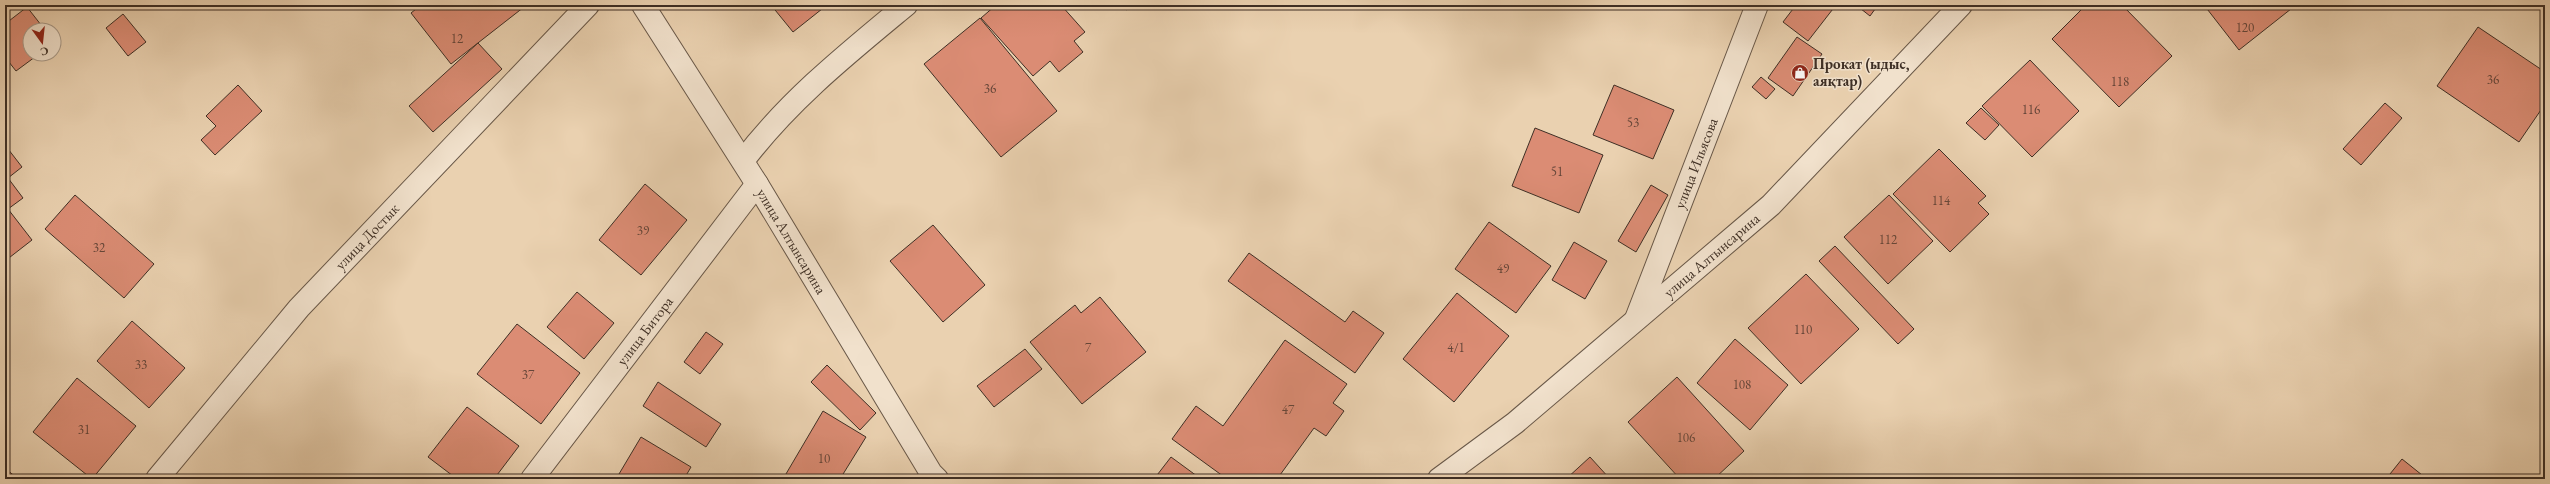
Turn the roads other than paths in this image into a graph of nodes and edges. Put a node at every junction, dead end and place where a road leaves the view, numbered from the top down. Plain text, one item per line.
1 (588, 5) edge
2 (643, 5) edge
3 (906, 5) edge
4 (1757, 5) edge
5 (1961, 5) edge
6 (743, 161) junction
7 (757, 184) junction
8 (1635, 321) junction
9 (932, 477) edge
10 (158, 479) edge
11 (532, 479) edge
12 (1439, 479) edge

1 - 10 street, улица Достык
2 - 6 street, улица Алтынсарина
3 - 6 street
4 - 8 street, улица Ильясова
5 - 8 street, улица Алтынсарина
6 - 7 street, улица Алтынсарина
7 - 9 street, улица Алтынсарина
7 - 11 street, улица Битора
8 - 12 street, улица Алтынсарина

